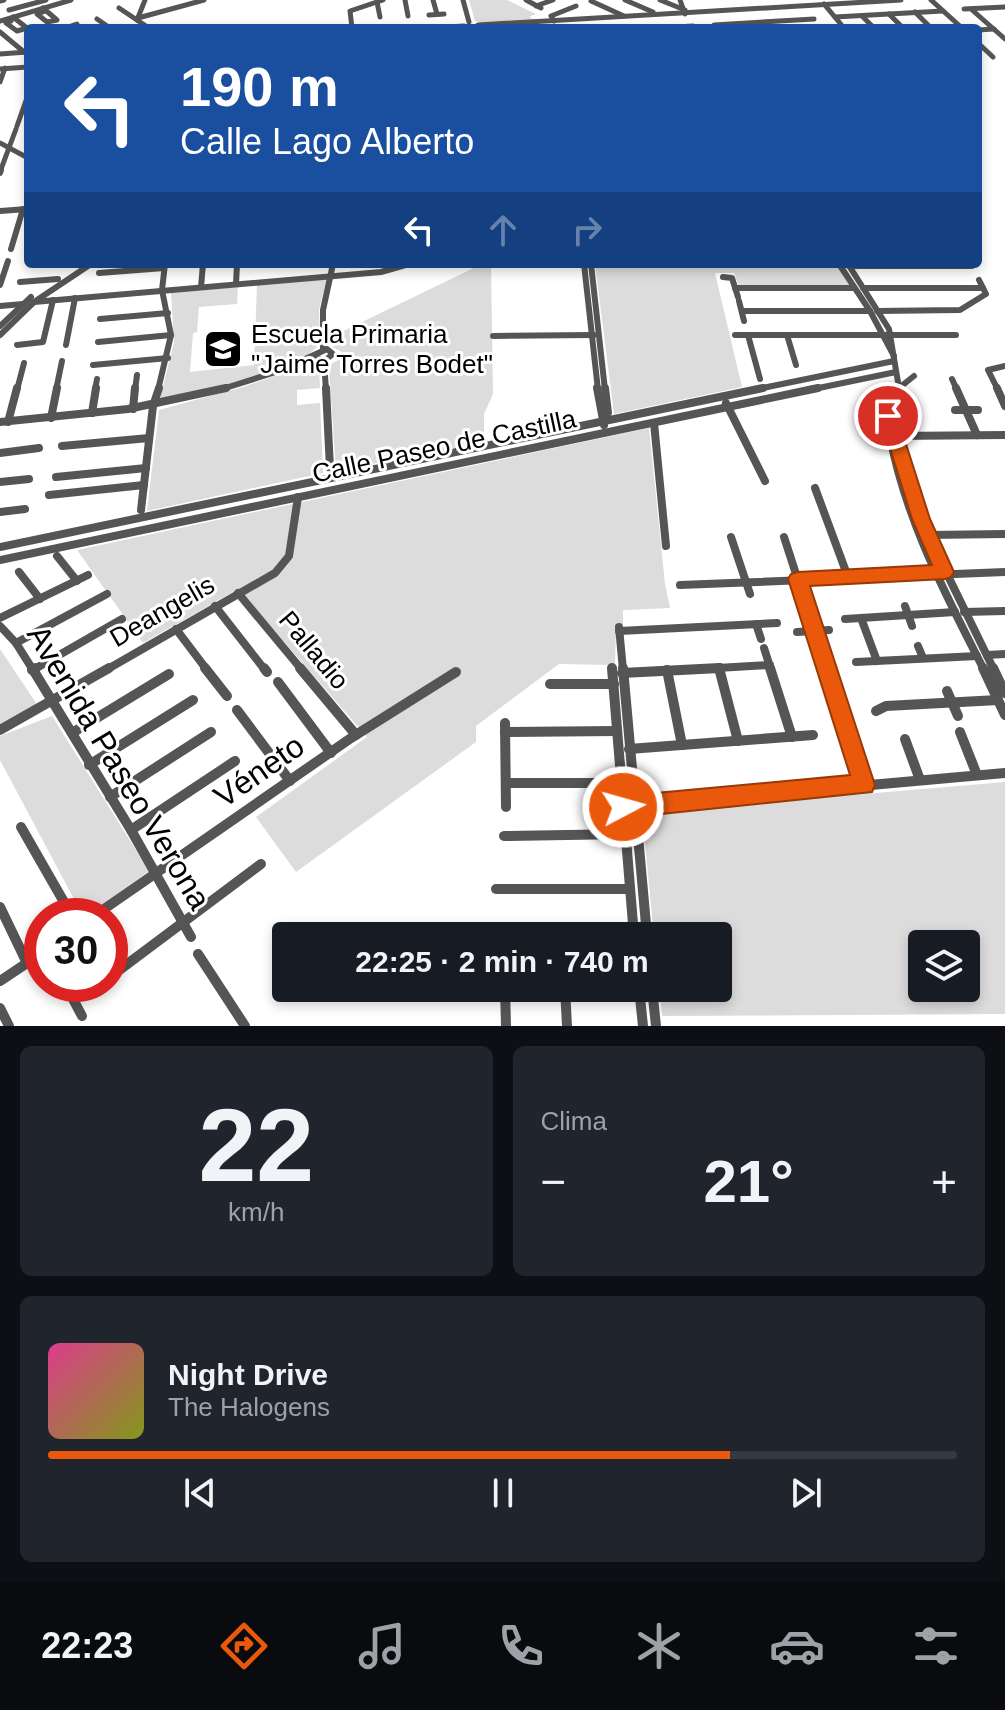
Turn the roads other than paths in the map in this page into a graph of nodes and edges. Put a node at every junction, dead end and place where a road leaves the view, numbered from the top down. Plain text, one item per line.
1 (46, 0) edge
2 (71, 0) edge
3 (145, 0) edge
4 (202, 0) edge
5 (405, 0) edge
6 (433, 0) edge
7 (463, 0) edge
8 (526, 0) edge
9 (553, 0) edge
10 (625, 0) edge
11 (660, 0) edge
12 (678, 0) edge
13 (882, 0) edge
14 (901, 0) edge
15 (931, 0) edge
16 (173, 1) edge
17 (380, 1) edge
18 (590, 1) edge
19 (822, 2) edge
20 (668, 3) junction
21 (517, 4) dead end
22 (1003, 4) edge
23 (127, 5) dead end
24 (170, 9) junction
25 (755, 9) junction
26 (964, 9) dead end
27 (971, 9) junction
28 (943, 11) junction
29 (685, 12) junction
30 (915, 12) junction
31 (11, 13) junction
32 (1005, 13) edge
33 (437, 14) junction
34 (444, 14) dead end
35 (657, 14) junction
36 (889, 14) junction
37 (429, 15) dead end
38 (401, 16) dead end
39 (625, 16) junction
40 (862, 16) junction
41 (105, 17) dead end
42 (380, 17) junction
43 (387, 17) dead end
44 (617, 17) junction
45 (835, 17) junction
46 (372, 18) dead end
47 (591, 18) junction
48 (138, 19) junction
49 (806, 19) junction
50 (814, 19) dead end
51 (0, 21) edge
52 (546, 21) junction
53 (554, 21) junction
54 (778, 21) junction
55 (765, 22) junction
56 (102, 24) edge
57 (144, 24) edge
58 (352, 24) edge
59 (467, 24) edge
60 (511, 24) edge
61 (547, 24) edge
62 (621, 24) edge
63 (692, 24) edge
64 (756, 24) edge
65 (781, 24) edge
66 (810, 24) edge
67 (841, 24) edge
68 (870, 24) edge
69 (899, 24) edge
70 (927, 24) edge
71 (958, 24) edge
72 (994, 29) junction
73 (982, 30) edge
74 (0, 32) edge
75 (1005, 39) edge
76 (982, 47) edge
77 (24, 50) edge
78 (24, 52) edge
79 (0, 54) edge
80 (993, 57) dead end
81 (24, 67) edge
82 (3, 69) edge
83 (0, 82) edge
84 (24, 106) edge
85 (0, 143) edge
86 (9, 149) junction
87 (24, 157) edge
88 (24, 159) edge
89 (4, 161) junction
90 (0, 173) edge
91 (24, 209) edge
92 (0, 211) edge
93 (24, 214) edge
94 (11, 249) dead end
95 (8, 261) dead end
96 (76, 268) edge
97 (85, 268) edge
98 (146, 268) edge
99 (165, 268) edge
100 (203, 268) edge
101 (237, 268) edge
102 (332, 268) edge
103 (396, 268) edge
104 (585, 268) edge
105 (591, 268) edge
106 (842, 268) edge
107 (850, 268) edge
108 (99, 273) dead end
109 (331, 276) junction
110 (723, 277) dead end
111 (58, 279) junction
112 (20, 282) dead end
113 (236, 284) junction
114 (0, 285) edge
115 (201, 287) junction
116 (735, 288) junction
117 (859, 288) junction
118 (162, 290) junction
119 (75, 298) junction
120 (53, 300) junction
121 (34, 302) junction
122 (24, 304) junction
123 (2, 307) edge
124 (742, 311) junction
125 (873, 311) junction
126 (168, 313) junction
127 (100, 319) dead end
128 (744, 321) dead end
129 (0, 326) edge
130 (0, 335) edge
131 (171, 335) junction
132 (735, 335) dead end
133 (748, 335) junction
134 (787, 335) junction
135 (887, 335) junction
136 (956, 335) dead end
137 (493, 336) dead end
138 (595, 336) junction
139 (98, 342) dead end
140 (17, 345) dead end
141 (66, 345) dead end
142 (323, 349) junction
143 (314, 356) junction
144 (168, 358) junction
145 (894, 359) junction
146 (62, 361) dead end
147 (324, 361) junction
148 (24, 363) dead end
149 (93, 365) dead end
150 (796, 365) dead end
151 (1005, 366) edge
152 (896, 372) junction
153 (137, 375) dead end
154 (914, 376) dead end
155 (97, 379) dead end
156 (760, 379) dead end
157 (952, 379) dead end
158 (899, 388) junction
159 (722, 396) junction
160 (153, 406) junction
161 (728, 407) junction
162 (1002, 408) edge
163 (133, 409) junction
164 (955, 410) dead end
165 (966, 410) junction
166 (978, 410) dead end
167 (92, 413) junction
168 (51, 418) junction
169 (604, 419) junction
170 (4, 422) edge
171 (654, 423) junction
172 (605, 434) junction
173 (893, 434) junction
174 (977, 435) junction
175 (1005, 435) edge
176 (149, 438) junction
177 (62, 446) dead end
178 (39, 448) dead end
179 (0, 453) edge
180 (146, 468) junction
181 (330, 468) dead end
182 (56, 477) dead end
183 (29, 479) dead end
184 (765, 481) dead end
185 (0, 482) edge
186 (144, 485) junction
187 (815, 488) dead end
188 (49, 495) dead end
189 (298, 497) junction
190 (25, 509) dead end
191 (0, 512) edge
192 (140, 514) junction
193 (999, 524) dead end
194 (139, 530) junction
195 (1001, 534) edge
196 (928, 535) junction
197 (731, 537) dead end
198 (784, 537) dead end
199 (1000, 544) dead end
200 (666, 546) dead end
201 (0, 547) edge
202 (57, 556) dead end
203 (0, 560) edge
204 (19, 572) dead end
205 (939, 572) junction
206 (1005, 572) edge
207 (88, 575) dead end
208 (848, 577) junction
209 (798, 579) junction
210 (77, 581) junction
211 (746, 582) junction
212 (680, 585) dead end
213 (238, 593) junction
214 (107, 594) dead end
215 (750, 594) dead end
216 (40, 599) junction
217 (215, 606) junction
218 (906, 611) junction
219 (1005, 611) edge
220 (959, 612) junction
221 (0, 618) edge
222 (861, 618) junction
223 (122, 619) dead end
224 (845, 619) dead end
225 (777, 623) dead end
226 (756, 624) junction
227 (0, 626) edge
228 (912, 626) dead end
229 (176, 629) junction
230 (829, 630) dead end
231 (814, 631) junction
232 (797, 632) dead end
233 (16, 643) junction
234 (918, 646) dead end
235 (1005, 654) edge
236 (982, 655) junction
237 (927, 658) junction
238 (877, 661) junction
239 (856, 662) dead end
240 (770, 665) junction
241 (719, 668) junction
242 (32, 670) junction
243 (617, 670) junction
244 (667, 670) junction
245 (936, 671) dead end
246 (267, 672) dead end
247 (456, 672) dead end
248 (169, 674) dead end
249 (278, 682) dead end
250 (550, 684) dead end
251 (614, 684) junction
252 (947, 691) dead end
253 (227, 696) dead end
254 (1002, 696) edge
255 (52, 700) junction
256 (193, 700) dead end
257 (952, 702) junction
258 (237, 710) dead end
259 (876, 711) dead end
260 (1005, 715) edge
261 (958, 716) dead end
262 (0, 730) edge
263 (617, 731) junction
264 (211, 732) dead end
265 (960, 732) dead end
266 (72, 733) junction
267 (356, 735) junction
268 (813, 735) dead end
269 (792, 737) junction
270 (905, 739) dead end
271 (738, 741) junction
272 (682, 745) junction
273 (629, 749) junction
274 (331, 753) junction
275 (235, 761) dead end
276 (89, 765) junction
277 (1005, 773) edge
278 (977, 775) junction
279 (920, 780) junction
280 (290, 781) junction
281 (506, 783) junction
282 (621, 783) junction
283 (864, 785) junction
284 (110, 797) junction
285 (628, 806) junction
286 (506, 807) dead end
287 (21, 827) dead end
288 (131, 830) junction
289 (626, 834) junction
290 (504, 836) dead end
291 (261, 864) dead end
292 (157, 873) junction
293 (496, 889) dead end
294 (630, 889) junction
295 (62, 898) edge
296 (120, 898) edge
297 (0, 907) edge
298 (633, 922) edge
299 (645, 922) edge
300 (183, 923) junction
301 (191, 937) dead end
302 (198, 954) dead end
303 (24, 957) edge
304 (128, 964) edge
305 (24, 965) edge
306 (0, 981) edge
307 (75, 1002) edge
308 (505, 1002) edge
309 (566, 1002) edge
310 (640, 1002) edge
311 (653, 1002) edge
312 (0, 1008) edge
313 (82, 1016) dead end
314 (9, 1026) edge
315 (245, 1026) edge
316 (506, 1026) edge
317 (567, 1026) edge
318 (643, 1026) edge
319 (656, 1026) edge

1 - 31 street
2 - 31 street
3 - 48 street
4 - 16 street
4 - 24 street
5 - 38 street
6 - 33 street
7 - 59 street
8 - 9 street
8 - 21 street
10 - 35 street
11 - 20 street
12 - 20 street
12 - 29 street
13 - 14 street
13 - 19 street
15 - 28 street
16 - 24 street
17 - 42 street
17 - 58 street
18 - 39 street
19 - 25 street
19 - 45 street
20 - 29 street
22 - 27 street
22 - 32 street
23 - 48 street
24 - 48 street
25 - 29 street
25 - 55 street
26 - 27 street
27 - 72 street
28 - 30 street
28 - 71 street
29 - 35 street
29 - 63 street
30 - 36 street
30 - 70 street
31 - 51 street
33 - 34 street
33 - 37 street
35 - 39 street
36 - 40 street
36 - 69 street
39 - 44 street
40 - 45 street
40 - 68 street
41 - 56 street
42 - 43 street
42 - 46 street
44 - 47 street
44 - 62 street
45 - 67 street
47 - 53 street
47 - 53 street
48 - 57 street
49 - 50 street
49 - 54 street
49 - 66 street
52 - 53 street
52 - 60 street
52 - 61 street
54 - 55 street
54 - 65 street
55 - 64 street
72 - 73 street
72 - 75 street
74 - 77 street
76 - 80 street
78 - 79 street
81 - 82 street
82 - 83 street
84 - 86 street
85 - 86 street
86 - 87 street
86 - 89 street
88 - 89 street
89 - 90 street
91 - 92 street
93 - 94 street
95 - 114 street
96 - 111 street
97 - 121 street
98 - 108 street
99 - 118 street
100 - 115 street
101 - 113 street
102 - 109 street
103 - 109 street
104 - 138 street
105 - 138 street
106 - 117 street
107 - 117 street
109 - 113 street
109 - 142 street
110 - 116 street
111 - 112 street
111 - 122 street
113 - 115 street
115 - 118 street
116 - 117 street
116 - 124 street
117 - 125 street
117 - 125 street
118 - 119 street
118 - 126 street
119 - 120 street
119 - 141 street
120 - 121 street
120 - 140 street
121 - 130 street
122 - 123 street
122 - 129 street
124 - 125 street
124 - 128 street
125 - 135 street
126 - 127 street
126 - 131 street
131 - 139 street
131 - 144 street
132 - 133 street
133 - 134 street
133 - 156 street
134 - 135 street
134 - 150 street
135 - 136 street
135 - 145 street
137 - 138 street
138 - 169 street
142 - 143 street
142 - 147 street
143 - 147 street
143 - 160 street
144 - 149 street
144 - 160 street
145 - 152 street
145 - 159 street, Calle Paseo de Castilla
146 - 168 street
147 - 181 street
148 - 170 street
151 - 162 street
152 - 158 street
152 - 161 street, Calle Paseo de Castilla
153 - 163 street
154 - 158 street
155 - 167 street
157 - 165 street
158 - 173 street
159 - 161 street
159 - 169 street, Calle Paseo de Castilla
160 - 163 street
160 - 176 street
161 - 171 street, Calle Paseo de Castilla
161 - 184 street
163 - 167 street
164 - 165 street
165 - 166 street
165 - 174 street
167 - 168 street
168 - 170 street
169 - 172 street
169 - 192 street, Calle Paseo de Castilla
171 - 172 street, Calle Paseo de Castilla
171 - 200 street
172 - 189 street, Calle Paseo de Castilla
173 - 174 street
173 - 196 street
173 - 205 street
174 - 175 street
176 - 177 street
176 - 180 street
178 - 179 street
180 - 182 street
180 - 186 street
183 - 185 street
186 - 188 street
186 - 192 street
187 - 208 street
189 - 194 street, Calle Paseo de Castilla
189 - 213 street, Deangelis
190 - 191 street
192 - 194 street
192 - 201 street, Calle Paseo de Castilla
193 - 195 street
194 - 203 street, Calle Paseo de Castilla
195 - 196 street
195 - 199 street
196 - 205 street
197 - 211 street
198 - 209 street
202 - 210 street
204 - 216 street
205 - 206 street
205 - 208 street
205 - 220 street
207 - 210 street
208 - 209 street
209 - 211 street
209 - 231 street
210 - 216 street
211 - 212 street
211 - 215 street
213 - 217 street, Deangelis
213 - 267 street, Palladio
214 - 233 street
216 - 221 street
217 - 229 street, Deangelis
217 - 246 street
218 - 220 street
218 - 222 street
218 - 228 street
219 - 220 street
220 - 236 street
222 - 224 street
222 - 238 street
223 - 242 street
225 - 226 street
226 - 240 street
226 - 243 street
227 - 233 street, Avenida Paseo Verona
229 - 253 street
229 - 255 street, Deangelis
230 - 231 street
231 - 232 street
231 - 283 street
233 - 242 street, Avenida Paseo Verona
234 - 237 street
235 - 236 street
236 - 237 street
236 - 254 street
237 - 238 street
237 - 245 street
238 - 239 street
240 - 241 street
240 - 269 street
241 - 244 street
241 - 271 street
242 - 255 street, Avenida Paseo Verona
243 - 244 street
243 - 251 street
243 - 273 street
244 - 272 street
247 - 267 street, Véneto
248 - 266 street
249 - 274 street
250 - 251 street
251 - 263 street
252 - 257 street
254 - 257 street
254 - 260 street
255 - 262 street, Deangelis
255 - 266 street, Avenida Paseo Verona
256 - 276 street
257 - 259 street
257 - 261 street
258 - 280 street
263 - 281 street
263 - 282 street
264 - 284 street
265 - 278 street
266 - 276 street, Avenida Paseo Verona
267 - 274 street, Véneto
268 - 269 street
269 - 271 street
270 - 279 street
271 - 272 street
272 - 273 street
273 - 285 street
274 - 280 street, Véneto
275 - 288 street
276 - 284 street, Avenida Paseo Verona
277 - 278 street
278 - 279 street
279 - 283 street
280 - 292 street, Véneto
281 - 282 street
281 - 286 street
282 - 285 street
283 - 285 street
284 - 288 street, Avenida Paseo Verona
285 - 289 street
285 - 299 street
287 - 295 street
288 - 292 street, Avenida Paseo Verona
289 - 290 street
289 - 294 street
291 - 300 street
292 - 296 street, Véneto
292 - 300 street, Avenida Paseo Verona
293 - 294 street
294 - 298 street
297 - 303 street
300 - 301 street, Avenida Paseo Verona
300 - 304 street
302 - 315 street
305 - 306 street
307 - 313 street
308 - 316 street
309 - 317 street
310 - 318 street
311 - 319 street
312 - 314 street

